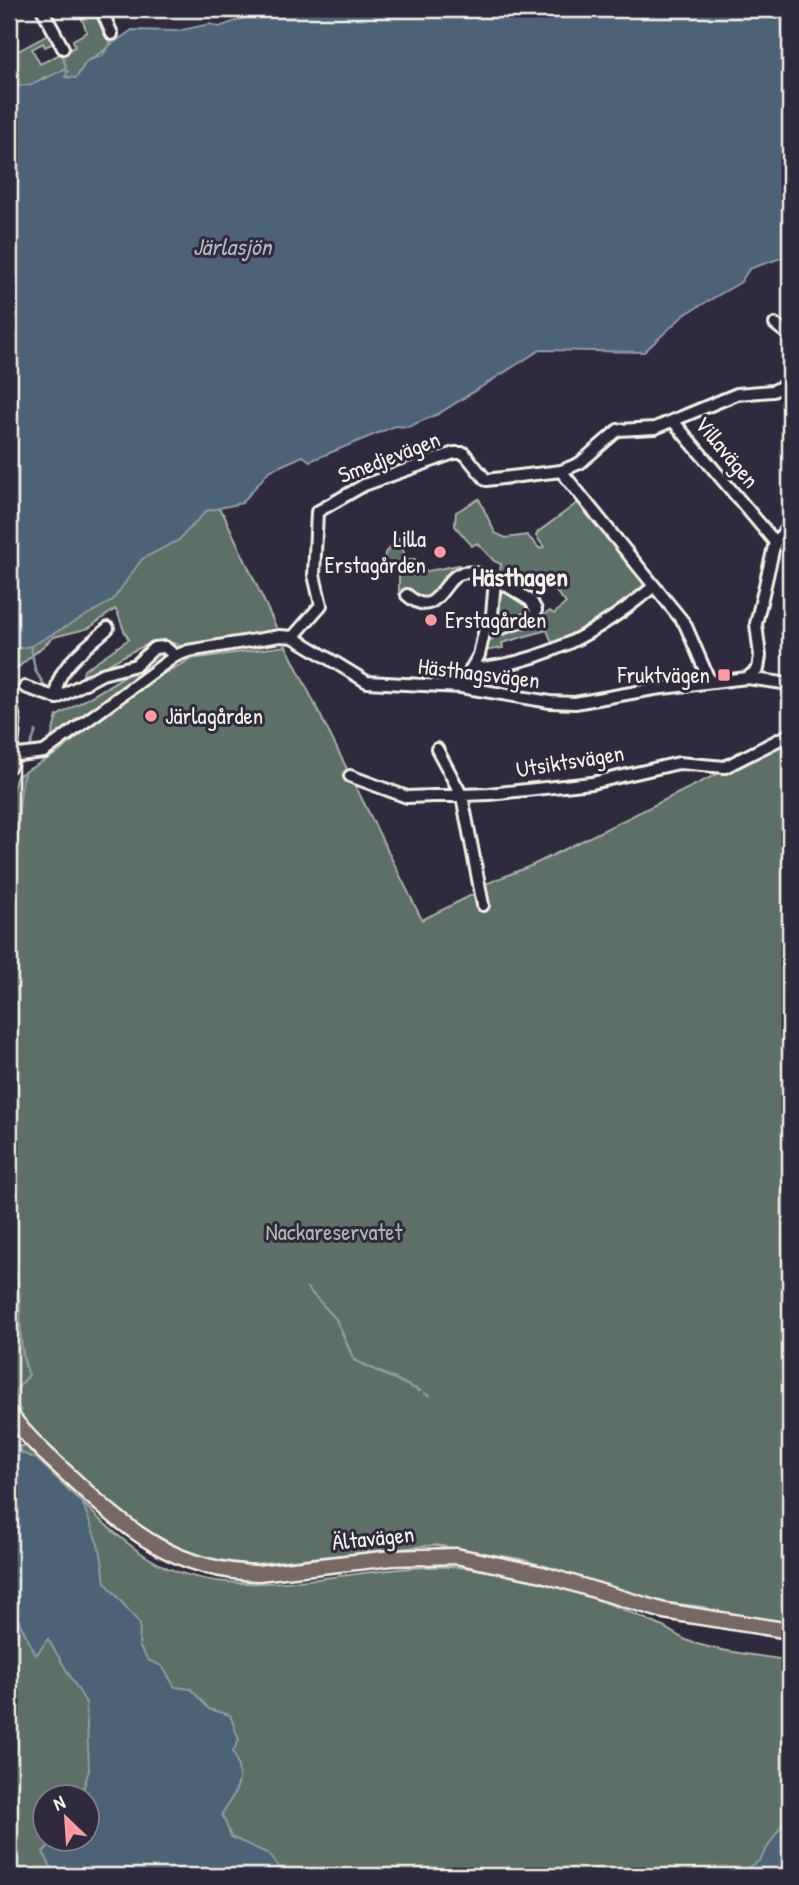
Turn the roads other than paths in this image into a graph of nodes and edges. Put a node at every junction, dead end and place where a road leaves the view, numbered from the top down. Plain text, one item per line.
1 (42, 9) edge
2 (101, 9) edge
3 (112, 33) dead end
4 (63, 48) dead end
5 (775, 324) dead end
6 (790, 335) edge
7 (790, 383) edge
8 (673, 421) junction
9 (561, 471) junction
10 (790, 526) edge
11 (775, 542) junction
12 (495, 582) junction
13 (653, 587) junction
14 (407, 595) dead end
15 (488, 625) junction
16 (108, 628) dead end
17 (293, 637) junction
18 (175, 656) junction
19 (471, 669) junction
20 (747, 678) junction
21 (710, 682) junction
22 (790, 684) edge
23 (25, 687) dead end
24 (467, 688) junction
25 (57, 698) junction
26 (9, 703) edge
27 (790, 734) edge
28 (437, 748) dead end
29 (10, 760) edge
30 (350, 776) dead end
31 (462, 796) junction
32 (483, 905) dead end
33 (9, 1413) edge
34 (790, 1631) edge

1 - 4 street
2 - 3 street
5 - 6 street
7 - 8 street, Smedjevägen
8 - 9 street, Smedjevägen
8 - 11 street, Villavägen
9 - 13 street
9 - 17 street, Smedjevägen
10 - 11 street
11 - 20 street
12 - 14 street
12 - 15 street
12 - 15 street
13 - 19 street
13 - 21 street
15 - 19 street
16 - 25 street
17 - 18 street
17 - 24 street, Hästhagsvägen
18 - 25 street
18 - 29 street
19 - 24 street
20 - 21 street, Hästhagsvägen
20 - 22 street, Hästhagsvägen
21 - 24 street, Hästhagsvägen
23 - 25 street
26 - 29 main road
27 - 31 street, Utsiktsvägen
28 - 31 street
30 - 31 street, Utsiktsvägen
31 - 32 street
33 - 34 main road, Ältavägen

